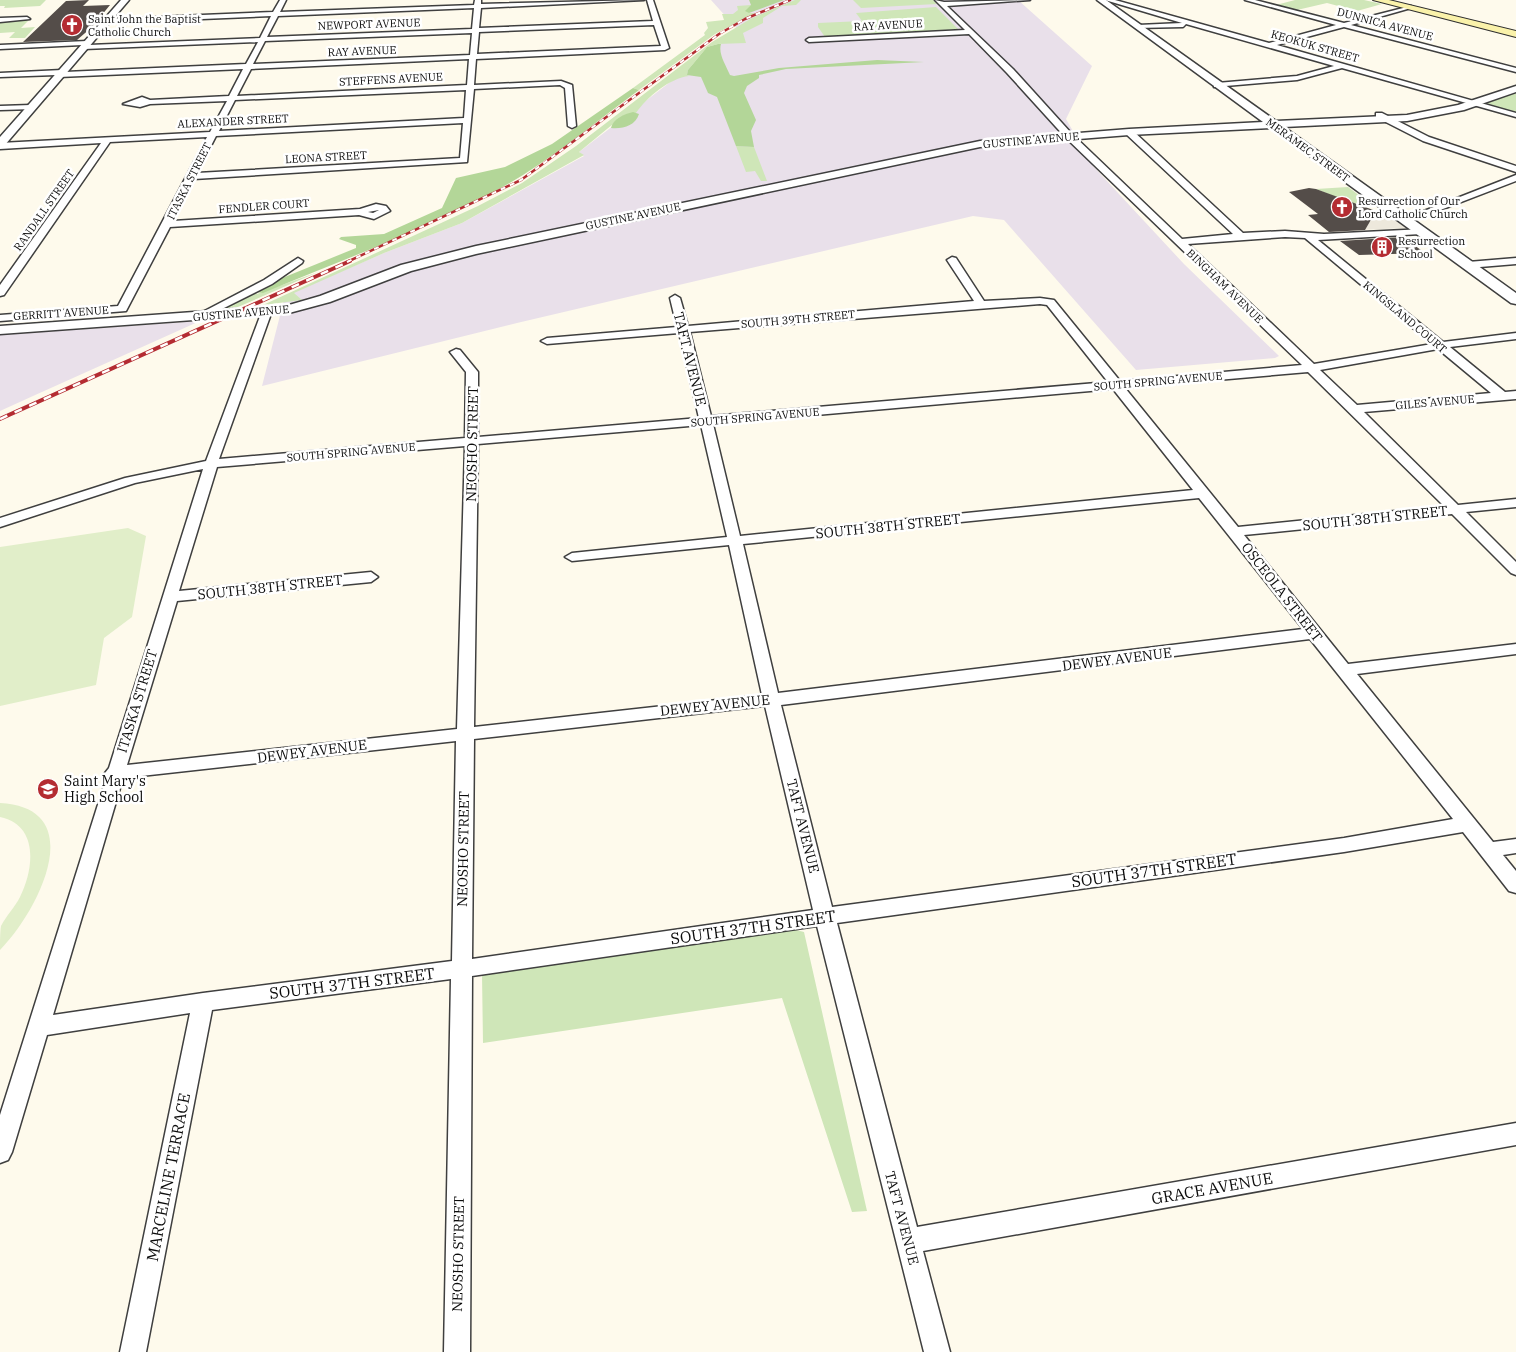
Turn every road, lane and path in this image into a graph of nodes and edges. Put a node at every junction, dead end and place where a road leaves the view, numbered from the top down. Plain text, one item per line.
1 (125, 0) edge
2 (283, 0) edge
3 (641, 0) edge
4 (650, 0) edge
5 (1027, 0) edge
6 (1101, 0) edge
7 (1108, 0) edge
8 (1248, 0) edge
9 (1378, 0) edge
10 (940, 2) edge
11 (478, 3) edge
12 (1408, 7) junction
13 (276, 14) junction
14 (27, 19) dead end
15 (0, 20) edge
16 (106, 21) junction
17 (656, 23) junction
18 (1196, 24) junction
19 (1343, 25) junction
20 (1138, 27) junction
21 (476, 30) junction
22 (968, 32) junction
23 (1516, 34) edge
24 (263, 39) junction
25 (809, 40) dead end
26 (86, 45) junction
27 (1270, 45) junction
28 (0, 47) edge
29 (473, 57) junction
30 (1342, 66) junction
31 (248, 67) junction
32 (1516, 70) edge
33 (60, 74) junction
34 (0, 75) edge
35 (1516, 83) edge
36 (1217, 85) junction
37 (469, 87) junction
38 (1516, 89) edge
39 (231, 98) junction
40 (148, 102) dead end
41 (1470, 102) junction
42 (31, 107) junction
43 (0, 108) edge
44 (1516, 115) edge
45 (1382, 118) junction
46 (467, 120) junction
47 (1272, 124) junction
48 (572, 126) dead end
49 (1129, 132) junction
50 (212, 134) junction
51 (1069, 136) junction
52 (108, 140) junction
53 (1, 143) edge
54 (1516, 169) edge
55 (192, 176) junction
56 (1516, 178) edge
57 (362, 212) dead end
58 (1406, 220) junction
59 (168, 224) junction
60 (1421, 231) junction
61 (1241, 236) junction
62 (1308, 236) junction
63 (1179, 242) junction
64 (952, 260) dead end
65 (1516, 260) edge
66 (298, 261) dead end
67 (1468, 265) junction
68 (0, 293) edge
69 (674, 298) dead end
70 (1516, 300) edge
71 (1048, 301) joint
72 (981, 304) junction
73 (122, 309) joint
74 (267, 311) junction
75 (200, 316) junction
76 (0, 318) edge
77 (0, 330) edge
78 (683, 330) junction
79 (1516, 336) edge
80 (547, 341) dead end
81 (1440, 345) junction
82 (456, 352) dead end
83 (1310, 368) junction
84 (1117, 385) junction
85 (1503, 396) junction
86 (1516, 396) edge
87 (1354, 409) junction
88 (706, 422) junction
89 (472, 441) junction
90 (210, 464) junction
91 (1203, 493) junction
92 (1516, 503) edge
93 (1456, 510) junction
94 (0, 524) edge
95 (1235, 532) junction
96 (734, 542) junction
97 (572, 557) dead end
98 (1516, 570) edge
99 (371, 577) dead end
100 (169, 597) junction
101 (1315, 633) junction
102 (1516, 649) edge
103 (1344, 670) junction
104 (771, 698) junction
105 (465, 733) junction
106 (114, 773) junction
107 (1467, 824) junction
108 (1516, 846) edge
109 (1489, 850) junction
110 (1516, 885) edge
111 (825, 917) junction
112 (461, 969) junction
113 (203, 1002) junction
114 (38, 1027) junction
115 (1516, 1134) edge
116 (0, 1152) edge
117 (908, 1241) junction
118 (133, 1352) edge
119 (457, 1352) edge
120 (937, 1352) edge

1 - 16 street
2 - 13 street, ITASKA STREET
3 - 11 street
4 - 17 street
5 - 10 street
6 - 20 street, MERAMEC STREET
7 - 18 street, KEOKUK STREET
8 - 19 street, DUNNICA AVENUE
9 - 12 main road
10 - 22 street, BINGHAM AVENUE
11 - 13 street
11 - 21 street
12 - 19 street
12 - 23 main road
13 - 16 street
13 - 24 street, ITASKA STREET
14 - 15 street
16 - 26 street
17 - 21 street, NEWPORT AVENUE
17 - 29 street, RAY AVENUE
18 - 20 street
18 - 27 street, KEOKUK STREET
19 - 27 street
19 - 32 street, DUNNICA AVENUE
20 - 36 street, MERAMEC STREET
21 - 24 street, NEWPORT AVENUE
21 - 29 street
22 - 25 street, RAY AVENUE
22 - 51 street, BINGHAM AVENUE
24 - 26 street, NEWPORT AVENUE
24 - 31 street, ITASKA STREET
26 - 28 street, NEWPORT AVENUE
26 - 33 street
27 - 30 street, KEOKUK STREET
29 - 31 street, RAY AVENUE
29 - 37 street
30 - 36 street
30 - 41 street, KEOKUK STREET
31 - 33 street, RAY AVENUE
31 - 39 street, ITASKA STREET
33 - 34 street, RAY AVENUE
33 - 42 street
35 - 41 street, GUSTINE AVENUE
36 - 47 street, MERAMEC STREET
37 - 39 street, STEFFENS AVENUE
37 - 46 street
37 - 48 street, STEFFENS AVENUE
38 - 41 street, GUSTINE AVENUE
39 - 40 street, STEFFENS AVENUE
39 - 50 street, ITASKA STREET
41 - 44 street, KEOKUK STREET
41 - 45 street, GUSTINE AVENUE
42 - 43 street
42 - 53 street
45 - 47 street, GUSTINE AVENUE
45 - 54 street
46 - 50 street, ALEXANDER STREET
46 - 55 street, LEONA STREET
47 - 49 street, GUSTINE AVENUE
47 - 58 street, MERAMEC STREET
49 - 51 street, GUSTINE AVENUE
49 - 61 street
50 - 52 street, ALEXANDER STREET
50 - 55 street, ITASKA STREET
51 - 63 street, BINGHAM AVENUE
51 - 74 street, GUSTINE AVENUE
52 - 53 street, ALEXANDER STREET
52 - 68 street, RANDALL STREET
55 - 59 street, ITASKA STREET
56 - 58 street
57 - 59 street, FENDLER COURT
58 - 60 street, MERAMEC STREET
59 - 73 street, ITASKA STREET
60 - 62 street
60 - 67 street, MERAMEC STREET
61 - 62 street
61 - 63 street
62 - 81 street, KINGSLAND COURT
63 - 83 street, BINGHAM AVENUE
64 - 72 street
65 - 67 street
66 - 75 street
67 - 70 street, MERAMEC STREET
69 - 78 street, TAFT AVENUE
71 - 72 street, SOUTH 39TH STREET
71 - 84 street, OSCEOLA STREET
72 - 78 street, SOUTH 39TH STREET
73 - 76 street, GERRITT AVENUE
74 - 75 street, GUSTINE AVENUE
74 - 90 street, ITASKA STREET
75 - 77 street, GUSTINE AVENUE
78 - 80 street, SOUTH 39TH STREET
78 - 88 street, TAFT AVENUE
79 - 81 street, SOUTH SPRING AVENUE
81 - 83 street, SOUTH SPRING AVENUE
81 - 85 street, KINGSLAND COURT
82 - 89 street, NEOSHO STREET
83 - 84 street, SOUTH SPRING AVENUE
83 - 87 street, BINGHAM AVENUE
84 - 88 street, SOUTH SPRING AVENUE
84 - 91 street, OSCEOLA STREET
85 - 86 street, GILES AVENUE
85 - 87 street, GILES AVENUE
87 - 93 street, BINGHAM AVENUE
88 - 89 street, SOUTH SPRING AVENUE
88 - 96 street, TAFT AVENUE
89 - 90 street, SOUTH SPRING AVENUE
89 - 105 street, NEOSHO STREET
90 - 94 street, SOUTH SPRING AVENUE
90 - 100 street, ITASKA STREET
91 - 95 street, OSCEOLA STREET
91 - 96 street, SOUTH 38TH STREET
92 - 93 street, SOUTH 38TH STREET
93 - 95 street, SOUTH 38TH STREET
93 - 98 street, BINGHAM AVENUE
95 - 101 street, OSCEOLA STREET
96 - 97 street, SOUTH 38TH STREET
96 - 104 street, TAFT AVENUE
99 - 100 street, SOUTH 38TH STREET
100 - 106 street, ITASKA STREET
101 - 103 street, OSCEOLA STREET
101 - 104 street, DEWEY AVENUE
102 - 103 street
103 - 107 street, OSCEOLA STREET
104 - 105 street, DEWEY AVENUE
104 - 111 street, TAFT AVENUE
105 - 106 street, DEWEY AVENUE
105 - 112 street, NEOSHO STREET
106 - 114 street, ITASKA STREET
107 - 109 street, OSCEOLA STREET
107 - 111 street, SOUTH 37TH STREET
108 - 109 street
109 - 110 street, OSCEOLA STREET
111 - 112 street, SOUTH 37TH STREET
111 - 117 street, TAFT AVENUE
112 - 113 street, SOUTH 37TH STREET
112 - 119 street, NEOSHO STREET
113 - 114 street, SOUTH 37TH STREET
113 - 118 street, MARCELINE TERRACE
114 - 116 street, ITASKA STREET
115 - 117 street, GRACE AVENUE
117 - 120 street, TAFT AVENUE

